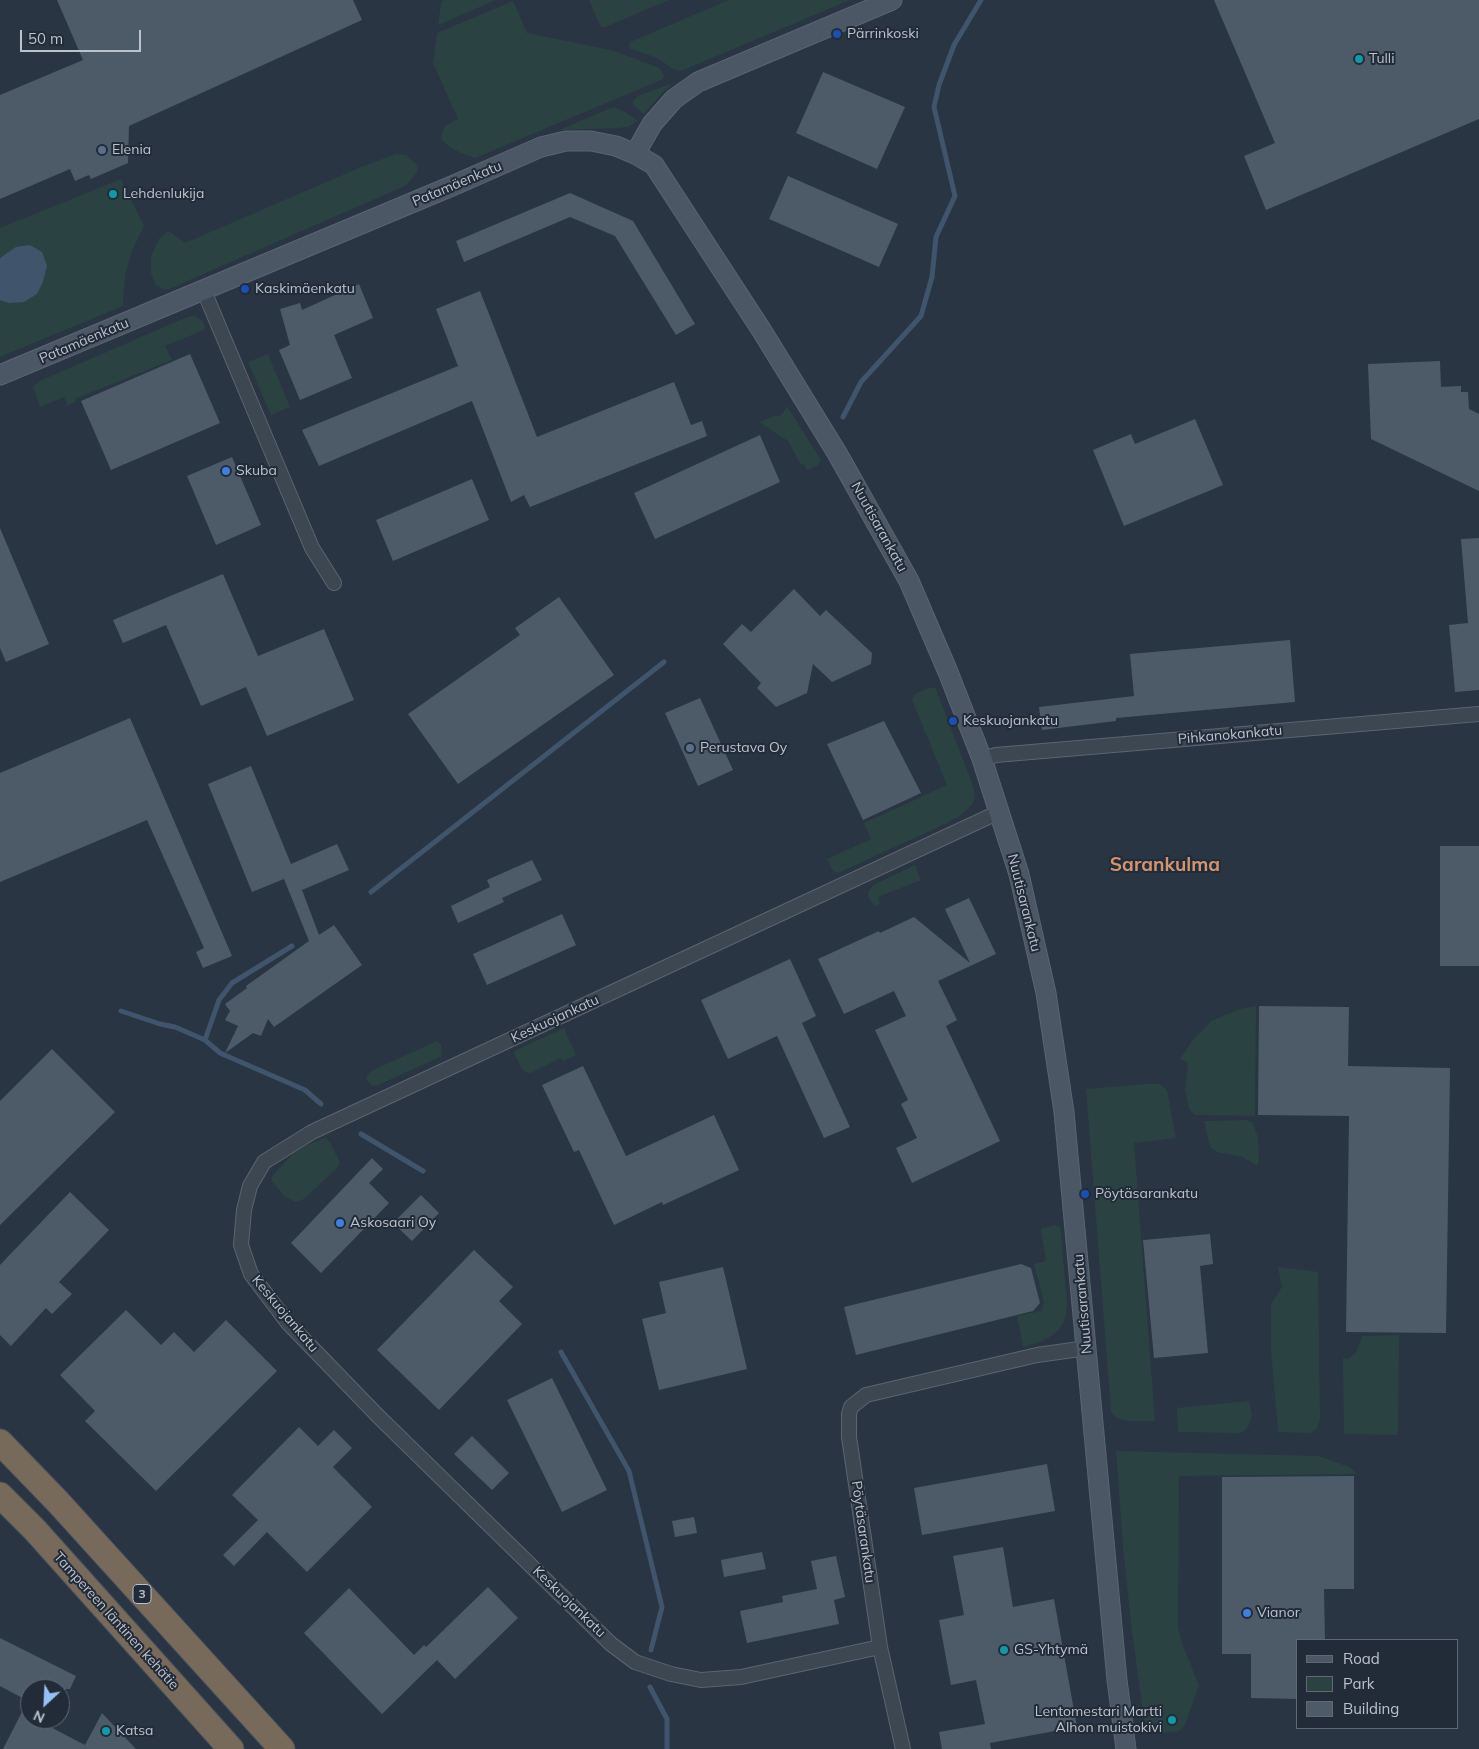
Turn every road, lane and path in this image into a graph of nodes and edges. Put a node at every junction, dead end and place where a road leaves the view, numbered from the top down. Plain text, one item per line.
1 (892, 0) edge
2 (636, 154) junction
3 (204, 291) junction
4 (0, 375) edge
5 (334, 583) dead end
6 (1479, 714) edge
7 (982, 760) junction
8 (999, 812) junction
9 (1087, 1348) junction
10 (0, 1442) edge
11 (0, 1495) edge
12 (880, 1647) junction
13 (231, 1749) edge
14 (282, 1749) edge
15 (903, 1749) edge
16 (1126, 1749) edge

1 - 2 main road
2 - 3 main road, Patamäenkatu
2 - 7 main road, Nuutisarankatu
3 - 4 main road, Patamäenkatu
3 - 5 street
6 - 7 street, Pihkanokankatu
7 - 8 main road, Nuutisarankatu
8 - 9 main road, Nuutisarankatu
8 - 12 street, Keskuojankatu
9 - 12 street, Pöytäsarankatu
9 - 16 main road, Nuutisarankatu
10 - 14 highway, 3
11 - 13 highway, Tampereen läntinen kehätie
12 - 15 street, Pöytäsarankatu

